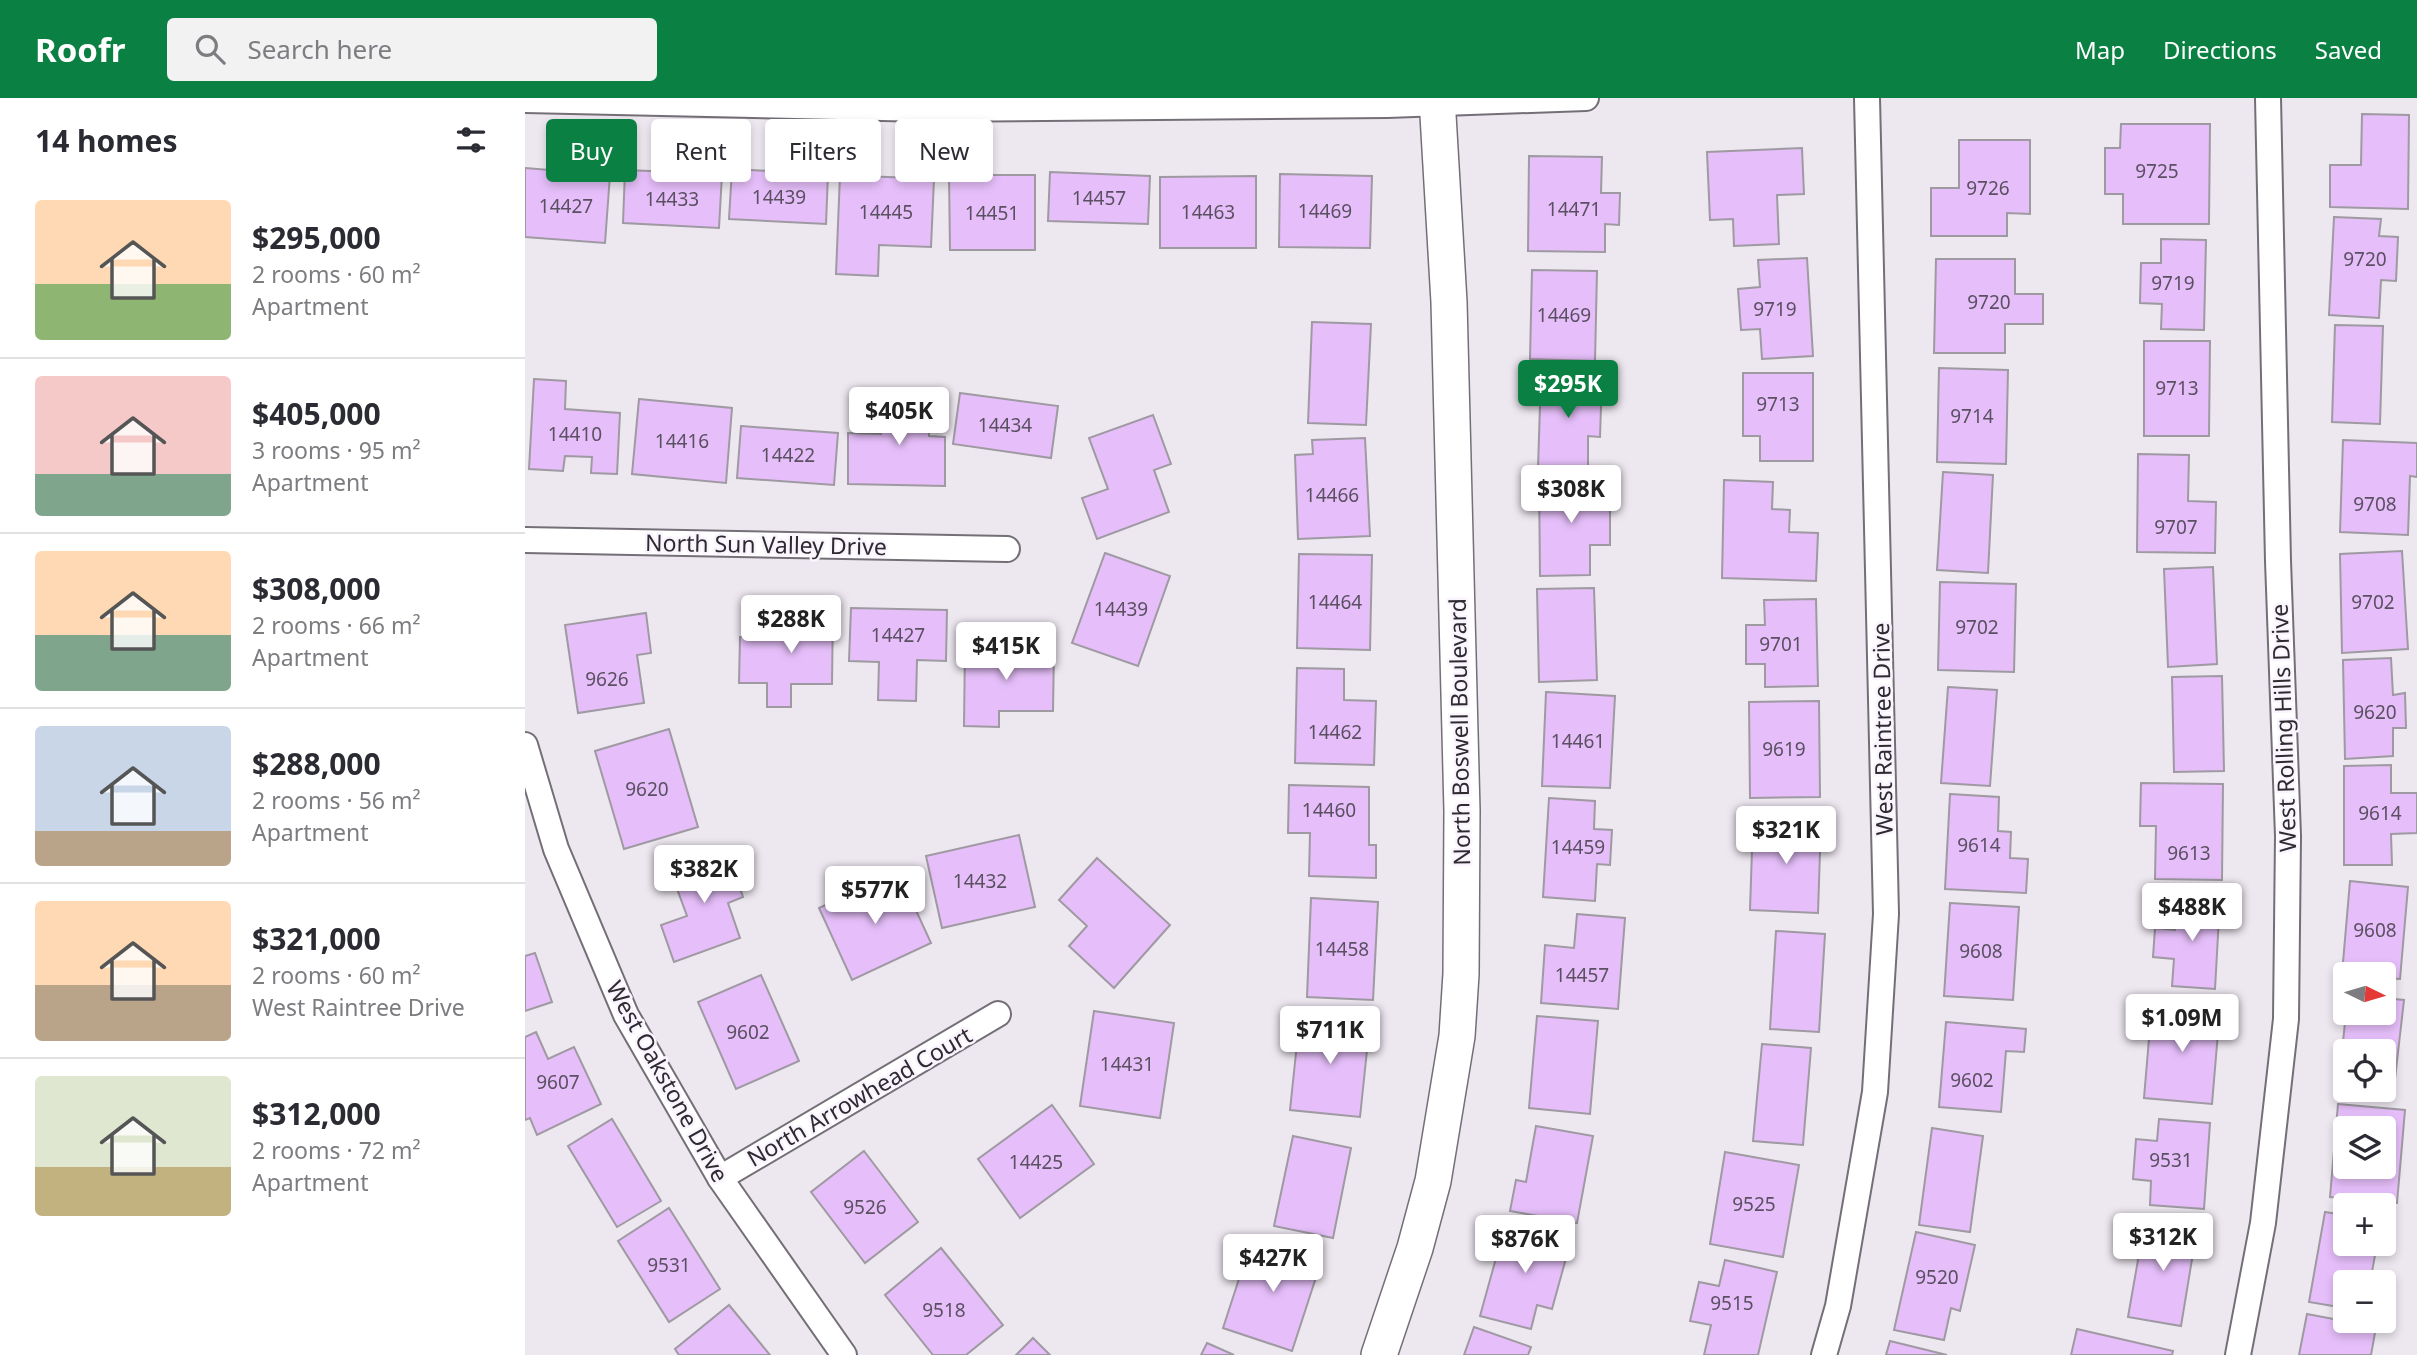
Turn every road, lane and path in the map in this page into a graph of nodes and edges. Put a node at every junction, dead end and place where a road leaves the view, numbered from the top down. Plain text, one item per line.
1 (1586, 98) edge
2 (1867, 98) edge
3 (2268, 98) edge
4 (525, 100) edge
5 (1437, 101) edge
6 (525, 540) edge
7 (1007, 549) dead end
8 (525, 745) edge
9 (998, 1014) dead end
10 (720, 1178) junction
11 (844, 1355) edge
12 (1379, 1355) edge
13 (1824, 1355) edge
14 (2238, 1355) edge

1 - 5 street
2 - 13 street, West Raintree Drive
3 - 14 street, West Rolling Hills Drive
4 - 5 street
5 - 12 street, North Boswell Boulevard
6 - 7 street, North Sun Valley Drive
8 - 10 street, West Oakstone Drive
9 - 10 street, North Arrowhead Court
10 - 11 street, West Oakstone Drive

